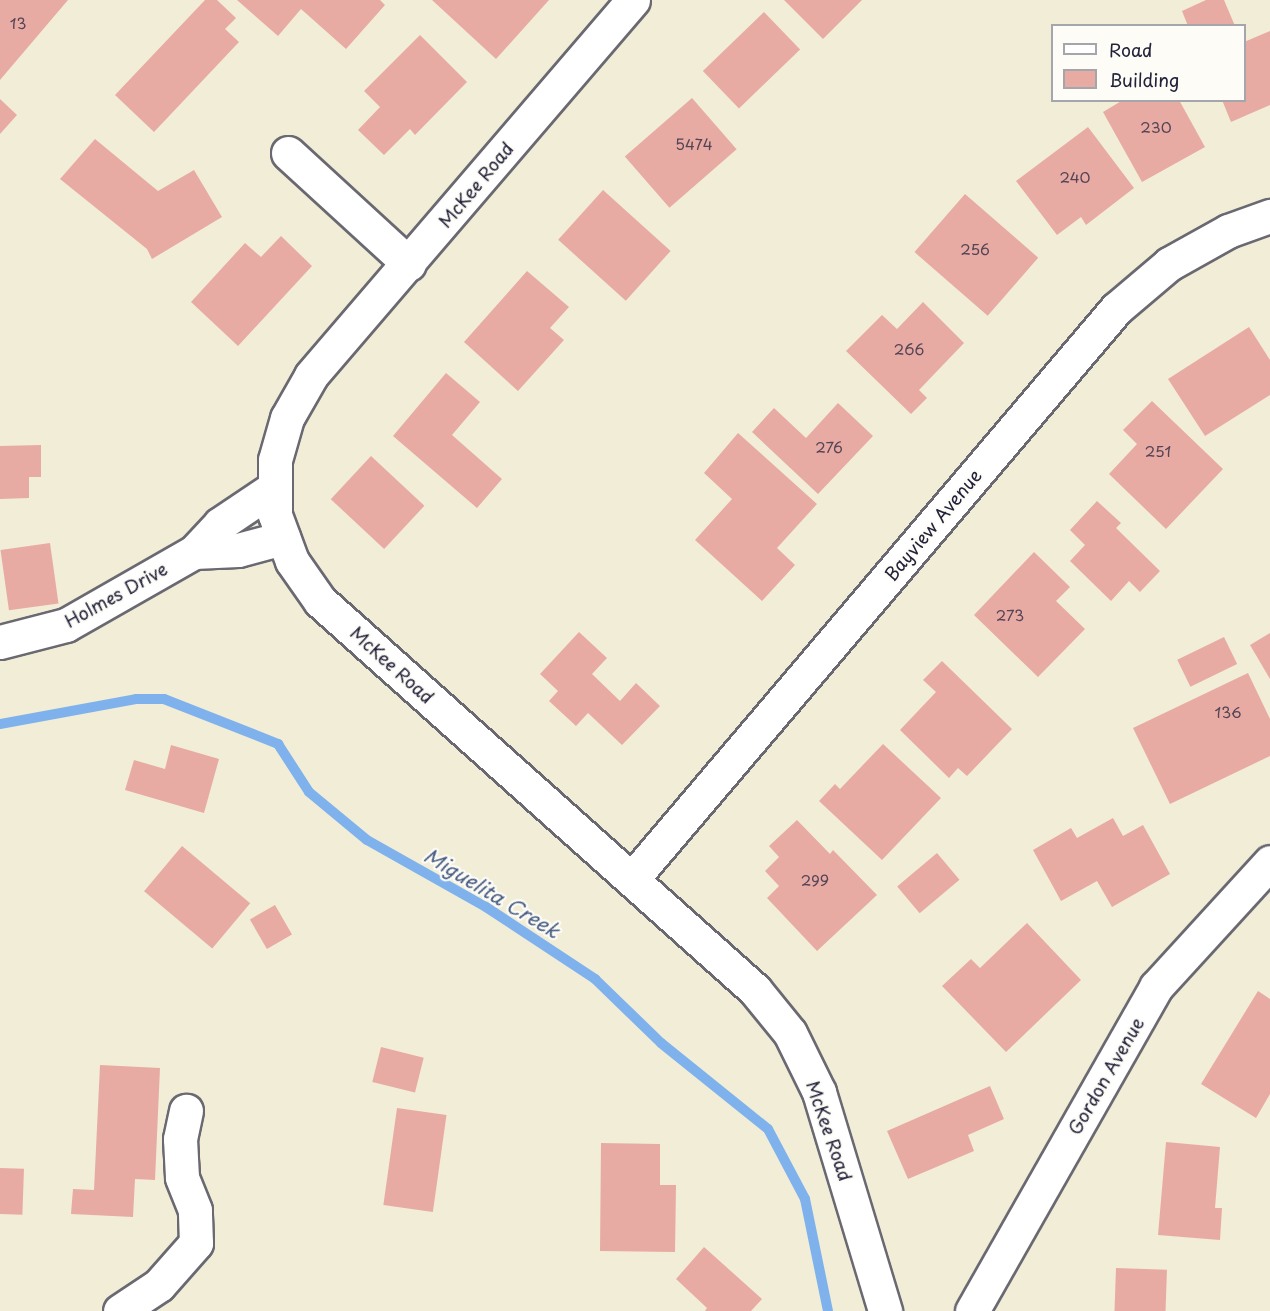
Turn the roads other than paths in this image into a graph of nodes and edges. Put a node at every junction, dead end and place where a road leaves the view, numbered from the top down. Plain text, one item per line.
1 (633, 0) edge
2 (288, 153) dead end
3 (1270, 216) edge
4 (409, 264) junction
5 (272, 489) junction
6 (283, 538) junction
7 (194, 552) junction
8 (0, 642) edge
9 (1270, 862) edge
10 (632, 879) junction
11 (186, 1111) dead end
12 (120, 1311) edge
13 (885, 1311) edge
14 (972, 1311) edge

1 - 4 street, McKee Road
2 - 4 street
3 - 10 street, Bayview Avenue
4 - 5 street, McKee Road
5 - 6 street, McKee Road
5 - 7 street, Holmes Drive
6 - 7 street, Holmes Drive
6 - 10 street, McKee Road
7 - 8 street, Holmes Drive
9 - 14 street, Gordon Avenue
10 - 13 street, McKee Road
11 - 12 street

